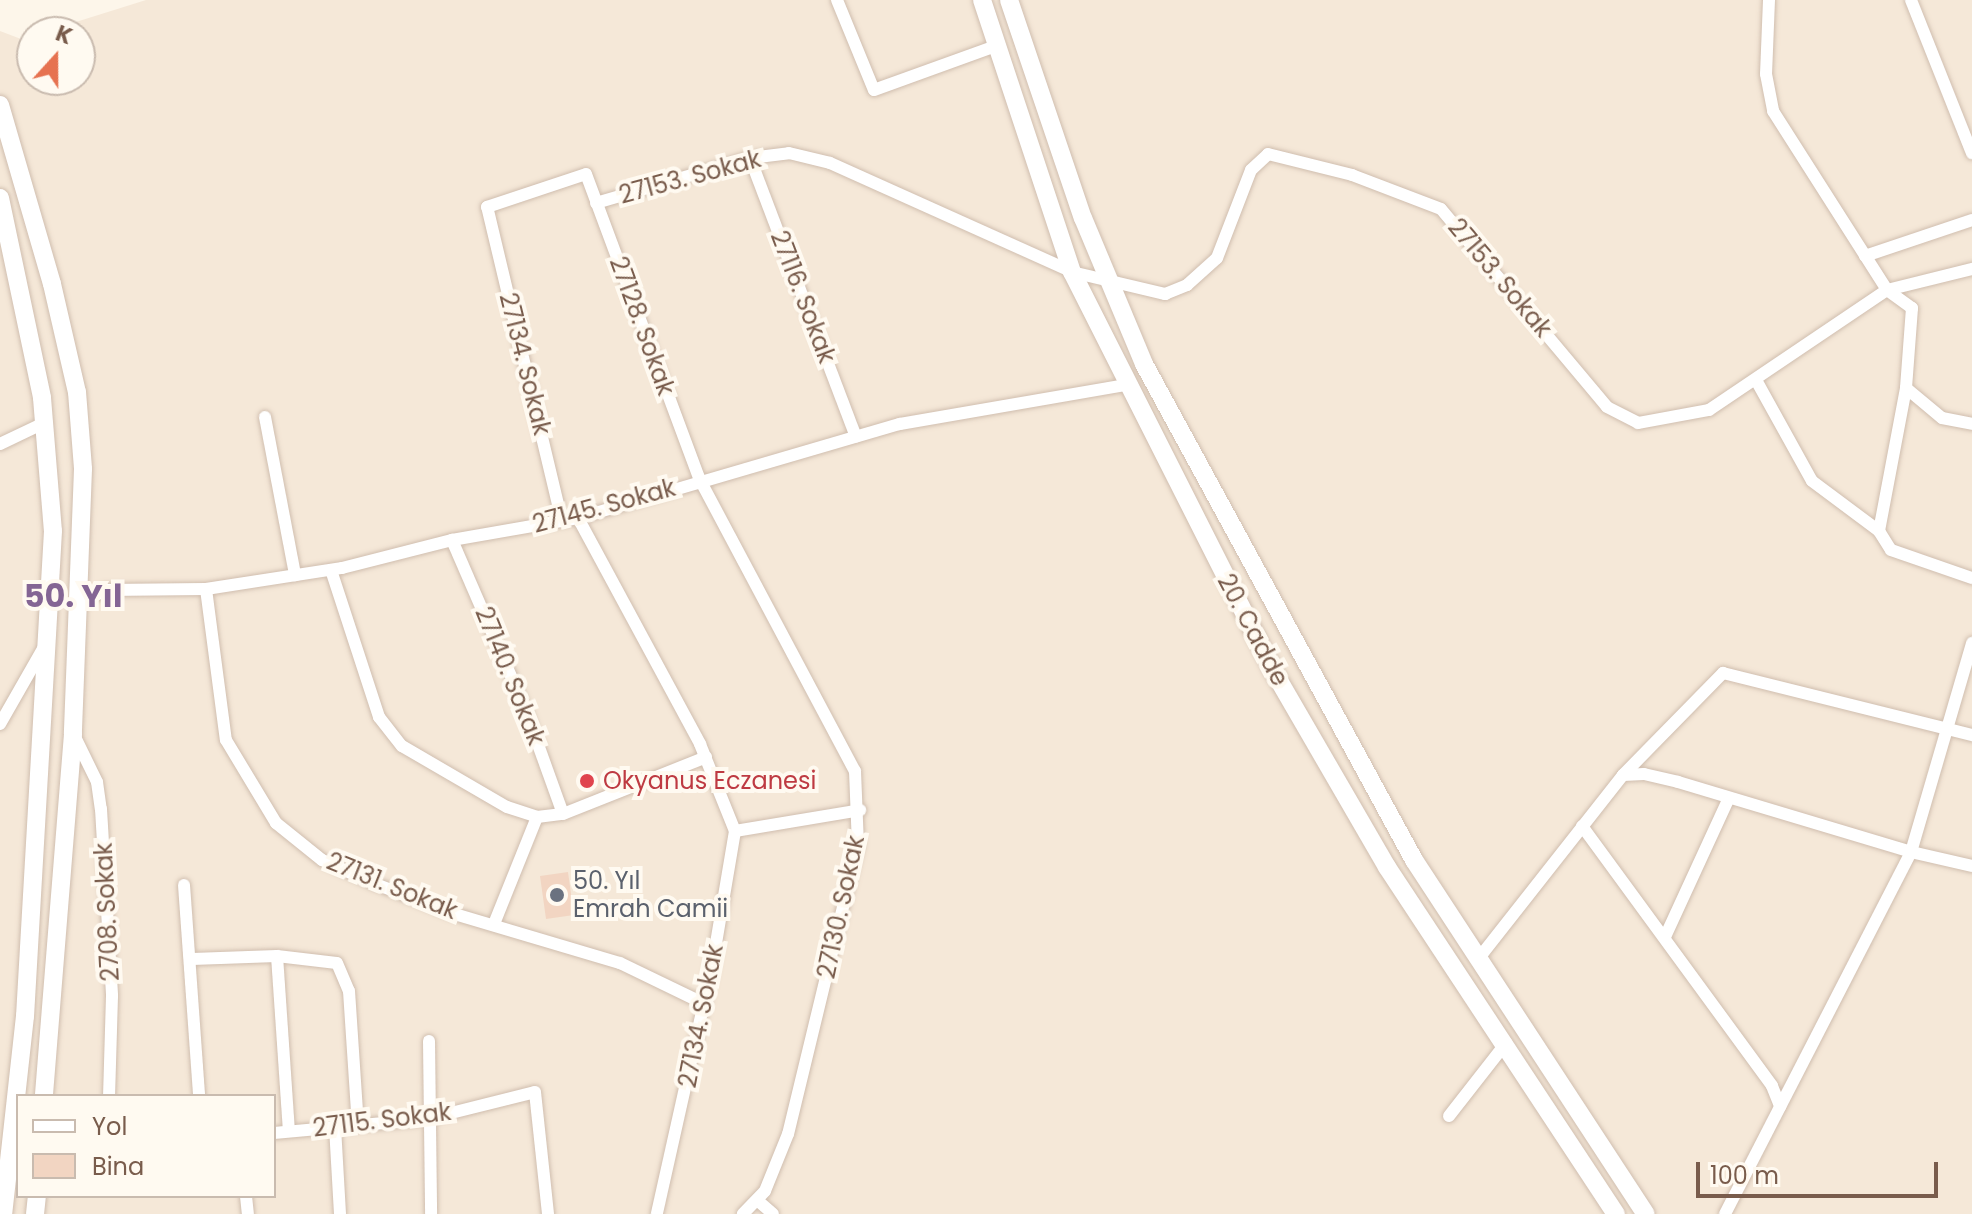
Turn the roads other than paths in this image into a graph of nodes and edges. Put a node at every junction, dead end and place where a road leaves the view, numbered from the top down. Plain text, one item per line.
1 (837, 0) edge
2 (982, 0) edge
3 (1009, 0) edge
4 (1769, 0) edge
5 (1911, 0) edge
6 (998, 45) junction
7 (0, 105) edge
8 (1972, 153) edge
9 (750, 158) junction
10 (586, 174) joint
11 (0, 198) edge
12 (596, 203) junction
13 (487, 207) joint
14 (1972, 220) edge
15 (1865, 256) junction
16 (1972, 269) edge
17 (1072, 272) junction
18 (1109, 284) junction
19 (1887, 290) junction
20 (1756, 380) junction
21 (1125, 385) junction
22 (1906, 388) junction
23 (265, 417) dead end
24 (44, 423) junction
25 (1972, 424) edge
26 (856, 437) junction
27 (0, 444) edge
28 (699, 478) junction
29 (578, 518) junction
30 (562, 521) junction
31 (1879, 531) junction
32 (452, 540) junction
33 (331, 570) junction
34 (295, 575) junction
35 (1972, 578) edge
36 (206, 589) junction
37 (80, 603) junction
38 (50, 635) junction
39 (1972, 643) edge
40 (0, 724) edge
41 (1945, 727) junction
42 (73, 734) junction
43 (1972, 735) edge
44 (706, 757) junction
45 (1623, 775) junction
46 (1728, 800) junction
47 (860, 810) junction
48 (563, 814) junction
49 (537, 817) junction
50 (1582, 826) junction
51 (735, 831) junction
52 (1911, 852) junction
53 (1972, 866) edge
54 (184, 885) dead end
55 (494, 924) junction
56 (1665, 937) junction
57 (277, 956) junction
58 (1479, 958) junction
59 (192, 959) junction
60 (705, 1004) junction
61 (429, 1041) dead end
62 (1506, 1043) junction
63 (16, 1094) edge
64 (44, 1094) edge
65 (109, 1094) edge
66 (199, 1094) edge
67 (16, 1096) edge
68 (1780, 1106) junction
69 (1449, 1116) dead end
70 (427, 1119) junction
71 (358, 1125) junction
72 (335, 1127) junction
73 (289, 1131) junction
74 (276, 1133) edge
75 (9, 1158) edge
76 (757, 1200) junction
77 (3, 1214) edge
78 (340, 1214) edge
79 (431, 1214) edge
80 (548, 1214) edge
81 (657, 1214) edge
82 (743, 1214) edge
83 (773, 1214) edge
84 (1616, 1214) edge
85 (1646, 1214) edge
86 (1725, 1214) edge

1 - 6 street
2 - 6 main road, 20. Cadde
3 - 18 main road
4 - 15 street
5 - 8 street
6 - 17 main road, 20. Cadde
7 - 37 main road
9 - 12 street, 27153. Sokak
9 - 17 street, 27153. Sokak
9 - 26 street, 27116. Sokak
10 - 12 street, 27128. Sokak
10 - 13 street, 27153. Sokak
11 - 24 main road
12 - 28 street, 27128. Sokak
13 - 30 street, 27134. Sokak
14 - 15 street
15 - 19 street
16 - 19 street, 27153. Sokak
17 - 18 street, 27153. Sokak
17 - 21 main road, 20. Cadde
18 - 20 street, 27153. Sokak
18 - 58 main road
19 - 20 street, 27153. Sokak
19 - 22 street
20 - 31 street
21 - 26 street, 27145. Sokak
21 - 62 main road, 20. Cadde
22 - 25 street
22 - 31 street
23 - 34 street
24 - 27 street
24 - 38 main road
26 - 28 street, 27145. Sokak
28 - 29 street, 27145. Sokak
28 - 47 street, 27130. Sokak
29 - 30 street, 27145. Sokak
29 - 44 street
30 - 32 street, 27145. Sokak
31 - 35 street
32 - 33 street, 27145. Sokak
32 - 48 street, 27140. Sokak
33 - 34 street, 27145. Sokak
33 - 49 street
34 - 36 street, 27145. Sokak
36 - 37 street, 27145. Sokak
36 - 55 street, 27131. Sokak
37 - 42 main road
38 - 40 street
38 - 63 main road
39 - 41 street
41 - 43 street
41 - 45 street
41 - 52 street
42 - 64 main road
42 - 65 street, 2708. Sokak
44 - 48 street
44 - 51 street
45 - 46 street
45 - 50 street
46 - 52 street
46 - 56 street
47 - 51 street
47 - 76 street, 27130. Sokak
48 - 49 street
49 - 55 street
50 - 56 street
50 - 58 street
51 - 60 street, 27134. Sokak
52 - 53 street
52 - 68 street
54 - 59 street
55 - 60 street, 27131. Sokak
56 - 68 street
57 - 59 street
57 - 71 street
57 - 73 street
58 - 85 main road
59 - 66 street
60 - 81 street, 27134. Sokak
61 - 70 street
62 - 69 street
62 - 84 main road, 20. Cadde
67 - 75 main road
68 - 86 street
70 - 71 street, 27115. Sokak
70 - 79 street
70 - 80 street, 27115. Sokak
71 - 72 street, 27115. Sokak
72 - 73 street, 27115. Sokak
72 - 78 street
73 - 74 street, 27115. Sokak
75 - 77 main road
76 - 82 street, 27130. Sokak
76 - 83 street

